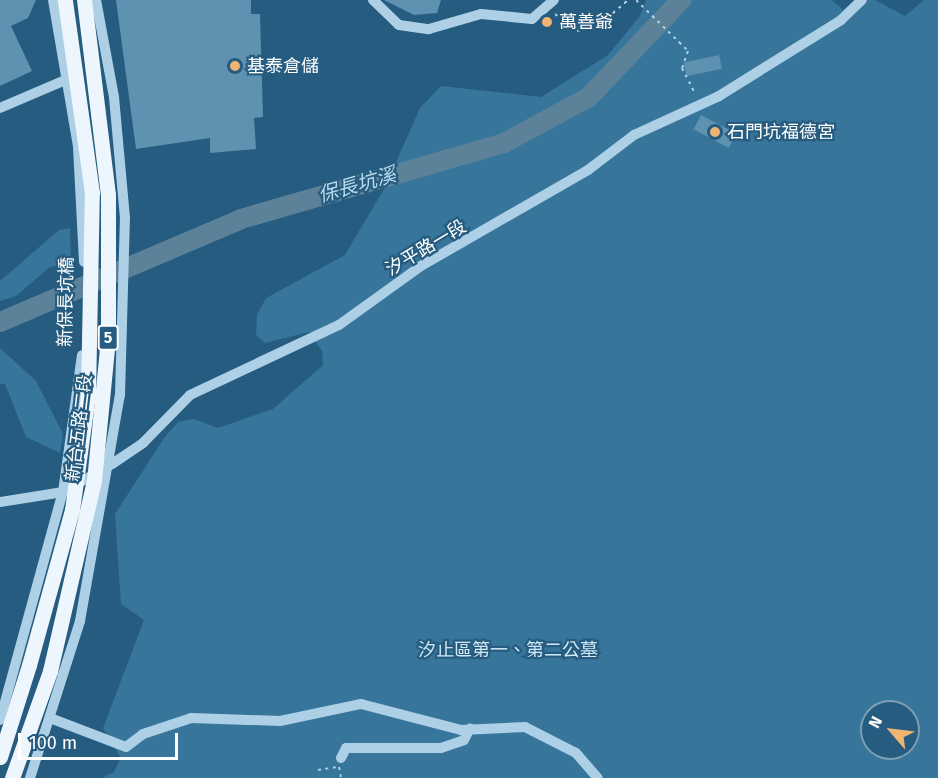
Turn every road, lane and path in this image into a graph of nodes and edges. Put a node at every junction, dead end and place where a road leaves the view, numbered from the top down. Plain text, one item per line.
1 (53, 0) edge
2 (65, 0) edge
3 (84, 0) edge
4 (96, 0) edge
5 (373, 0) edge
6 (628, 0) edge
7 (862, 0) edge
8 (636, 1) edge
9 (551, 4) edge
10 (68, 79) junction
11 (704, 104) junction
12 (0, 108) edge
13 (112, 464) junction
14 (63, 492) junction
15 (0, 502) edge
16 (50, 718) junction
17 (0, 720) edge
18 (470, 728) junction
19 (0, 757) edge
20 (340, 762) junction
21 (318, 770) dead end
22 (12, 778) edge
23 (30, 778) edge
24 (341, 778) edge
25 (598, 778) edge

1 - 10 street, 新保長坑橋
2 - 19 main road, 新台五路二段 / 5, bridge
3 - 22 main road, 新台五路二段 / 5, bridge
4 - 13 street
5 - 9 street
6 - 9 path
7 - 11 street, 汐平路一段
8 - 11 path
10 - 12 street
10 - 14 street, 新保長坑橋
11 - 13 street, 汐平路一段
13 - 14 street, 汐平路一段
13 - 16 street
14 - 15 street, 汐平路一段
14 - 17 street, 新保長坑橋
16 - 18 street
16 - 23 street
18 - 20 street
18 - 25 street
20 - 21 path
20 - 24 path

